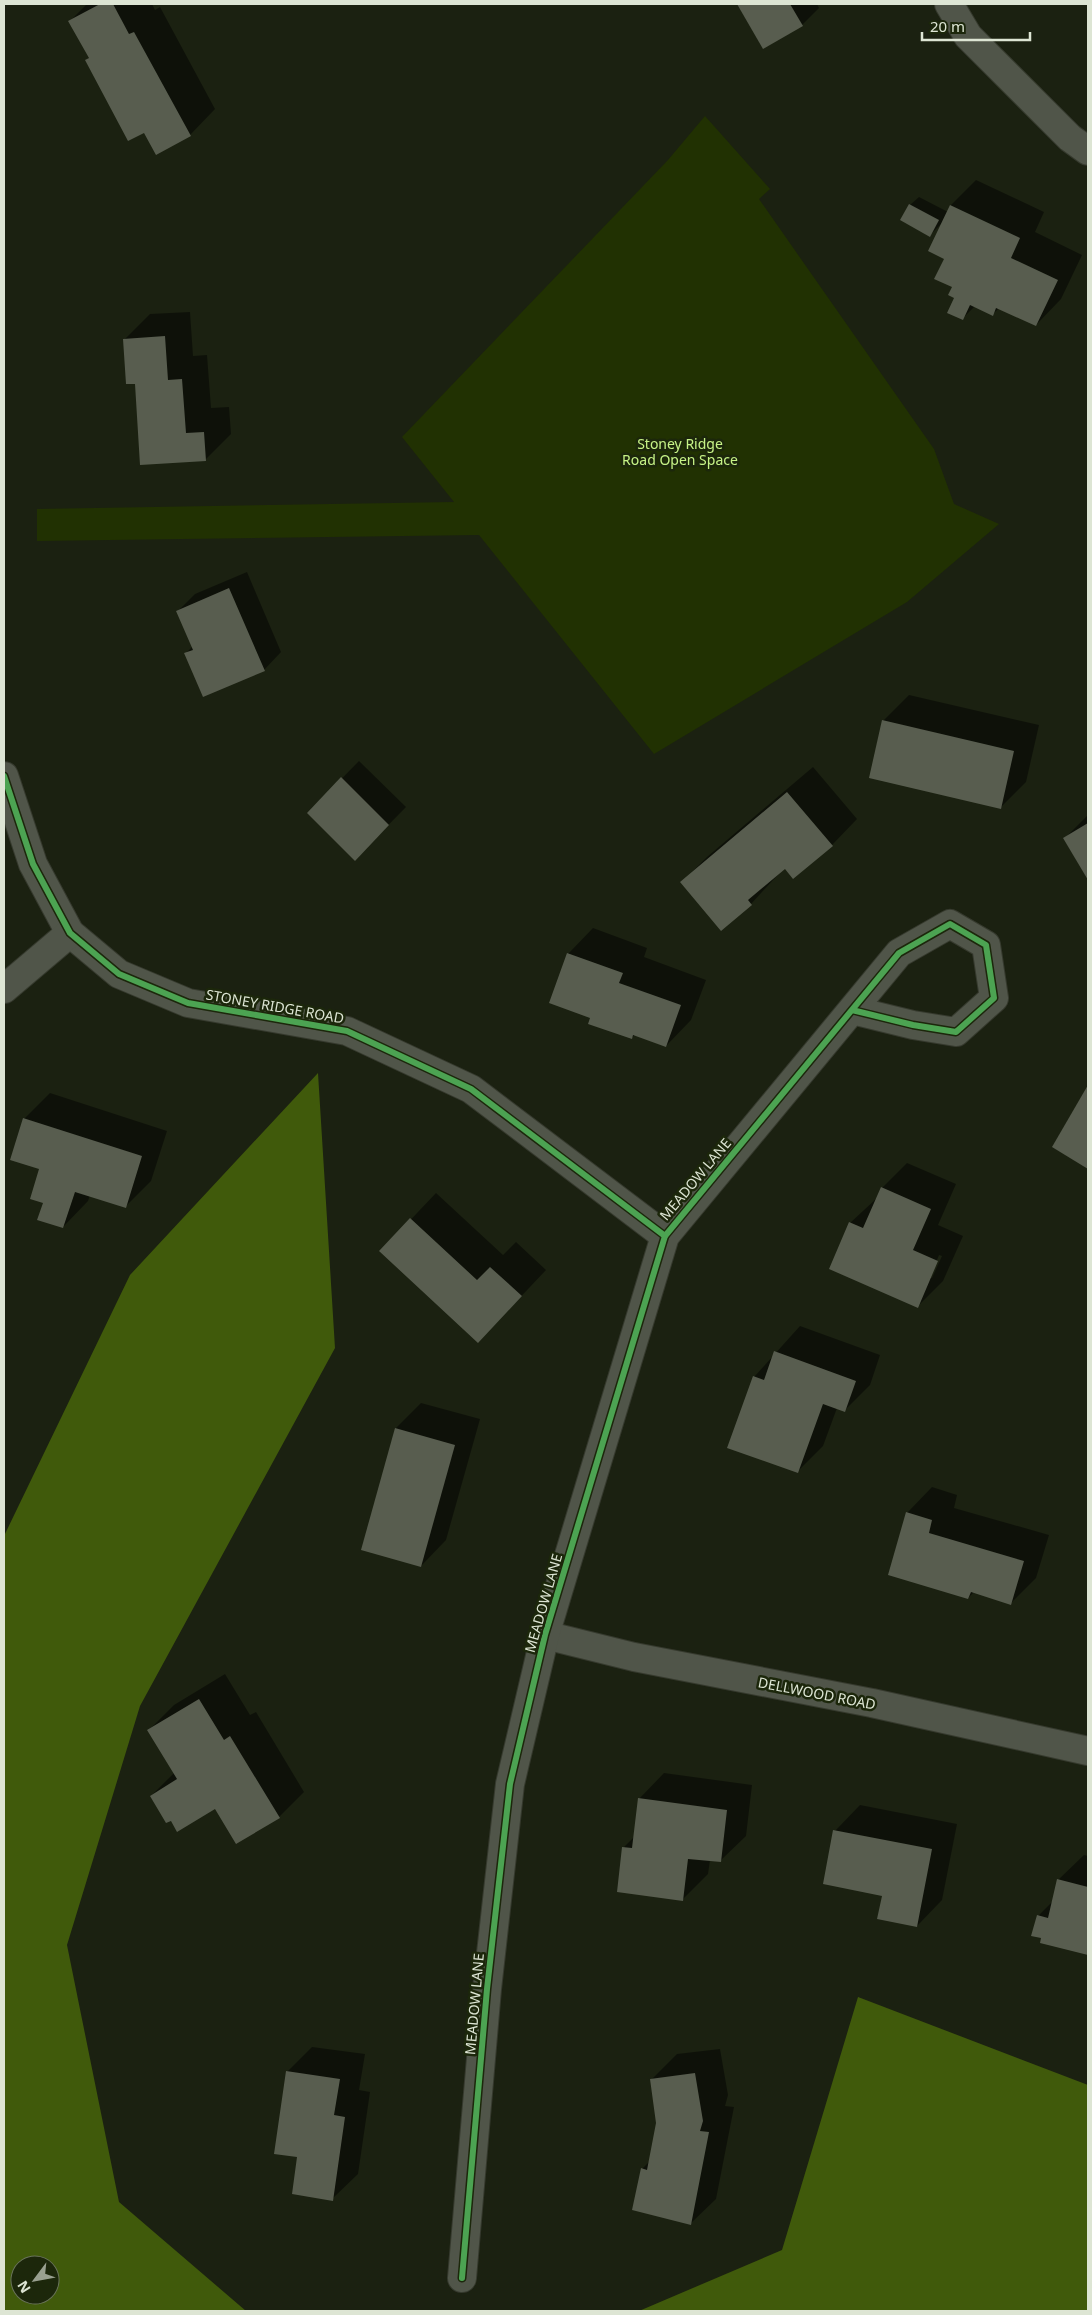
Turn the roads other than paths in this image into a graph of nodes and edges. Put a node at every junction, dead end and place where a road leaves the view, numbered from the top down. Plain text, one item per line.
1 (948, 4) edge
2 (1088, 152) edge
3 (4, 776) edge
4 (70, 933) junction
5 (4, 989) edge
6 (852, 1010) junction
7 (665, 1236) junction
8 (545, 1635) junction
9 (1088, 1751) edge
10 (462, 2278) dead end

1 - 2 street
3 - 4 street, STONEY RIDGE ROAD
4 - 5 street
4 - 7 street, STONEY RIDGE ROAD
6 - 6 street, MEADOW LANE
6 - 7 street, MEADOW LANE
7 - 8 street, MEADOW LANE
8 - 9 street, DELLWOOD ROAD
8 - 10 street, MEADOW LANE

